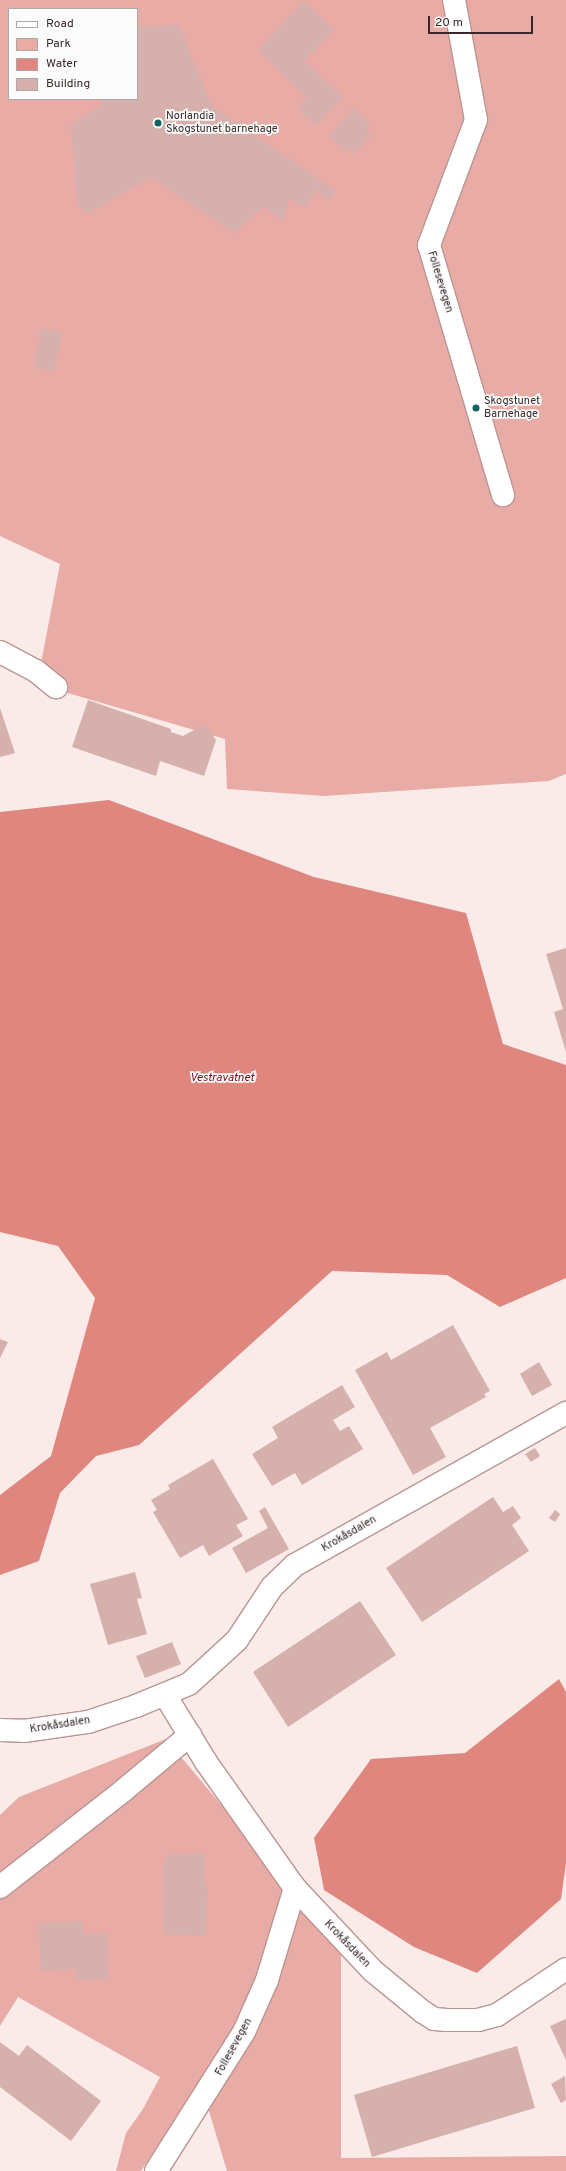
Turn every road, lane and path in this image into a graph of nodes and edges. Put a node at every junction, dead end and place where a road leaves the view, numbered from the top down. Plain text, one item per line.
1 (454, 0) edge
2 (504, 495) dead end
3 (0, 652) edge
4 (56, 687) dead end
5 (566, 1413) edge
6 (165, 1695) junction
7 (0, 1730) edge
8 (190, 1735) junction
9 (0, 1887) edge
10 (295, 1888) junction
11 (566, 1969) edge
12 (156, 2171) edge

1 - 2 street, Follesevegen
3 - 4 street
5 - 6 street, Krokåsdalen
6 - 7 street, Krokåsdalen
6 - 8 street, Krokåsdalen
8 - 9 street
8 - 10 street, Krokåsdalen
10 - 11 street, Krokåsdalen
10 - 12 street, Follesevegen

